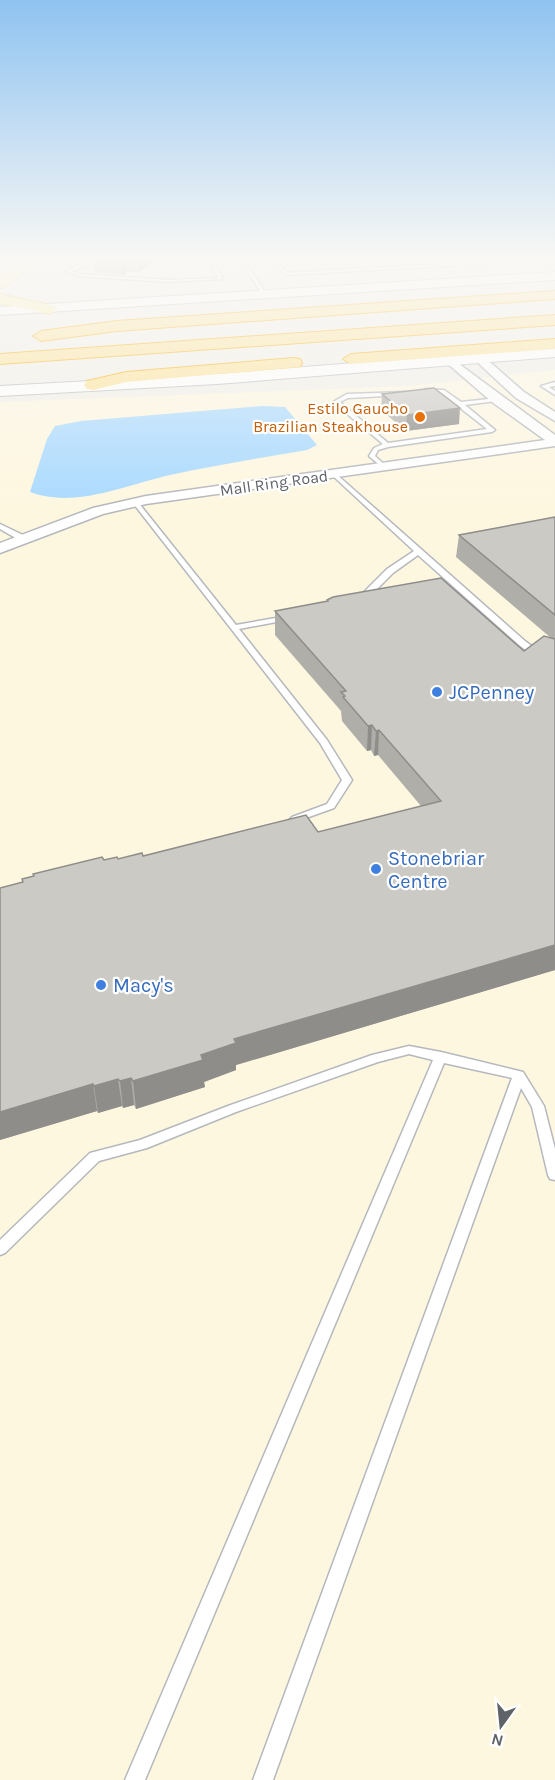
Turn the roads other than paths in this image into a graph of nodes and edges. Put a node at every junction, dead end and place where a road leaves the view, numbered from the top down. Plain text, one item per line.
1 (272, 341) edge
2 (555, 344) edge
3 (555, 352) edge
4 (0, 359) edge
5 (480, 359) junction
6 (451, 361) junction
7 (555, 384) edge
8 (93, 385) junction
9 (0, 391) edge
10 (406, 392) edge
11 (418, 392) edge
12 (555, 393) edge
13 (496, 399) junction
14 (460, 404) junction
15 (555, 417) edge
16 (555, 441) edge
17 (387, 445) junction
18 (384, 467) junction
19 (335, 475) junction
20 (135, 502) junction
21 (0, 526) edge
22 (24, 538) junction
23 (0, 548) edge
24 (418, 551) junction
25 (357, 604) edge
26 (292, 617) edge
27 (234, 628) junction
28 (555, 660) edge
29 (286, 822) edge
30 (441, 1056) junction
31 (519, 1075) junction
32 (555, 1174) edge
33 (0, 1249) edge
34 (135, 1780) edge
35 (263, 1780) edge

1 - 4 highway
2 - 8 highway
3 - 5 main road
5 - 6 main road
5 - 15 street
6 - 8 main road
6 - 13 street
7 - 12 lane
8 - 9 main road
10 - 17 lane
11 - 14 lane
13 - 14 lane
13 - 16 street
14 - 17 lane
16 - 18 street, Mall Ring Road
17 - 18 lane
18 - 19 street, Mall Ring Road
19 - 20 street, Mall Ring Road
19 - 24 lane
20 - 22 street, Mall Ring Road
20 - 27 lane
21 - 22 lane
22 - 23 street, Mall Ring Road
24 - 25 lane
24 - 28 lane
26 - 27 lane
27 - 29 lane
30 - 31 lane
30 - 33 lane
30 - 34 lane
31 - 32 lane
31 - 35 lane

